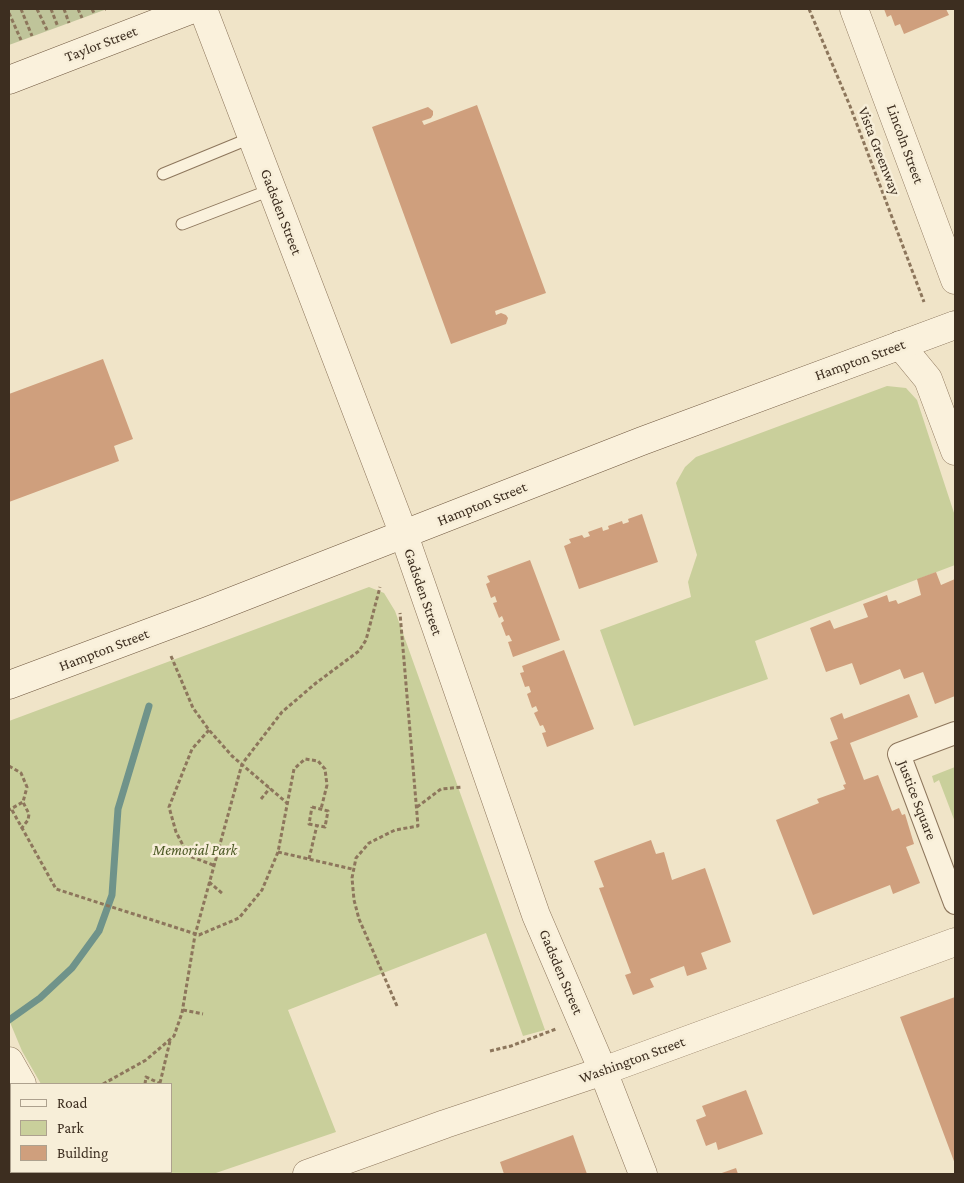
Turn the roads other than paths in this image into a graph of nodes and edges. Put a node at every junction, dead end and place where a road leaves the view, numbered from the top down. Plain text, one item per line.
1 (193, 9) edge
2 (203, 9) edge
3 (854, 9) edge
4 (9, 80) edge
5 (253, 138) junction
6 (163, 174) dead end
7 (273, 189) junction
8 (182, 224) dead end
9 (955, 280) edge
10 (955, 325) edge
11 (900, 345) junction
12 (955, 451) edge
13 (404, 535) junction
14 (9, 685) edge
15 (955, 733) edge
16 (955, 903) edge
17 (955, 942) edge
18 (9, 1061) edge
19 (603, 1071) junction
20 (21, 1083) edge
21 (308, 1174) edge
22 (643, 1174) edge

1 - 4 street, Taylor Street
2 - 5 street, Gadsden Street
3 - 9 street, Lincoln Street
5 - 6 lane
5 - 7 street, Gadsden Street
7 - 8 lane
7 - 13 street, Gadsden Street
10 - 11 street, Hampton Street
11 - 12 street
11 - 13 street, Hampton Street
13 - 14 street, Hampton Street
13 - 19 street, Gadsden Street
15 - 16 street, Justice Square
17 - 19 street, Washington Street
18 - 20 street
19 - 21 street, Washington Street
19 - 22 street, Gadsden Street

